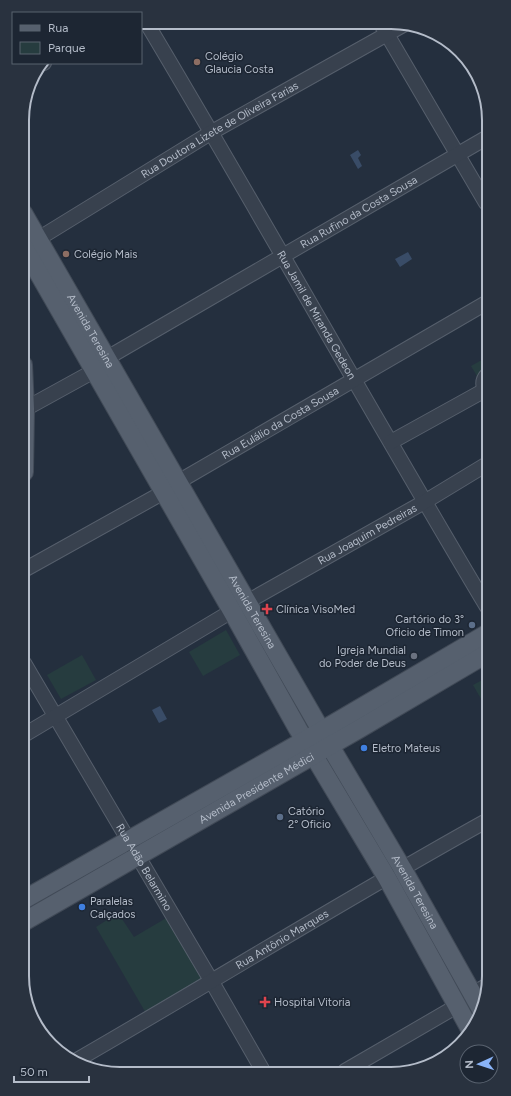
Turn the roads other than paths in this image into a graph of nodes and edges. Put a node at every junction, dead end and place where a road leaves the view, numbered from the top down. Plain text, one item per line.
1 (150, 29) edge
2 (384, 29) edge
3 (212, 132) junction
4 (482, 140) edge
5 (458, 155) junction
6 (482, 196) edge
7 (30, 242) edge
8 (283, 257) junction
9 (482, 305) edge
10 (100, 365) junction
11 (354, 380) junction
12 (482, 393) edge
13 (29, 407) edge
14 (391, 442) junction
15 (482, 467) edge
16 (171, 487) junction
17 (426, 501) junction
18 (205, 529) junction
19 (190, 539) junction
20 (29, 567) edge
21 (482, 598) edge
22 (240, 607) junction
23 (482, 637) edge
24 (482, 656) edge
25 (29, 671) edge
26 (420, 683) junction
27 (57, 717) junction
28 (29, 732) edge
29 (325, 738) junction
30 (310, 748) junction
31 (482, 823) edge
32 (128, 840) junction
33 (138, 855) junction
34 (402, 868) junction
35 (387, 878) junction
36 (29, 897) edge
37 (29, 919) edge
38 (212, 982) junction
39 (481, 989) edge
40 (472, 994) junction
41 (478, 1004) edge
42 (457, 1006) junction
43 (468, 1025) edge
44 (80, 1058) edge
45 (261, 1067) edge
46 (352, 1067) edge

1 - 3 street, Rua Jamil de Miranda Gedeon
2 - 3 street, Rua Doutora Lizete de Oliveira Farias
2 - 5 street
3 - 7 street, Rua Doutora Lizete de Oliveira Farias
3 - 8 street, Rua Jamil de Miranda Gedeon
4 - 5 street, Rua Rufino da Costa Sousa
5 - 6 street
5 - 8 street, Rua Rufino da Costa Sousa
7 - 10 main road, Avenida Teresina
8 - 10 street, Rua Rufino da Costa Sousa
8 - 11 street, Rua Jamil de Miranda Gedeon
9 - 11 street, Rua Eulálio da Costa Sousa
10 - 13 street, Rua Rufino da Costa Sousa
10 - 16 main road, Avenida Teresina
11 - 14 street, Rua Jamil de Miranda Gedeon
11 - 16 street, Rua Eulálio da Costa Sousa
12 - 14 street
14 - 17 street, Rua Jamil de Miranda Gedeon
15 - 17 street, Rua Joaquim Pedreiras
16 - 18 main road, Avenida Teresina
16 - 19 main road, Avenida Teresina
16 - 20 street, Rua Eulálio da Costa Sousa
17 - 21 street, Rua Jamil de Miranda Gedeon
17 - 22 street, Rua Joaquim Pedreiras
18 - 19 main road
18 - 22 main road, Avenida Teresina
19 - 22 main road, Avenida Teresina
22 - 27 street, Rua Joaquim Pedreiras
22 - 29 main road, Avenida Teresina
22 - 30 main road, Avenida Teresina
23 - 26 main road, Avenida Presidente Médici
24 - 26 main road, Avenida Presidente Médici
25 - 27 street, Rua Adão Belarmino
26 - 29 main road, Avenida Presidente Médici
27 - 28 street, Rua Joaquim Pedreiras
27 - 32 street, Rua Adão Belarmino
29 - 30 main road, Avenida Presidente Médici
29 - 34 main road, Avenida Teresina
30 - 32 main road, Avenida Presidente Médici
30 - 33 main road, Avenida Presidente Médici
30 - 35 main road, Avenida Teresina
31 - 34 street, Rua Antônio Marques
32 - 33 street, Rua Adão Belarmino
32 - 36 main road, Avenida Presidente Médici
33 - 37 main road, Avenida Presidente Médici
33 - 38 street, Rua Adão Belarmino
34 - 35 street, Rua Antônio Marques
34 - 40 main road, Avenida Teresina
35 - 38 street, Rua Antônio Marques
35 - 42 main road, Avenida Teresina
38 - 44 street, Rua Antônio Marques
38 - 45 street, Rua Adão Belarmino
39 - 40 street
40 - 41 main road, Avenida Teresina
42 - 43 main road, Avenida Teresina
42 - 46 street

